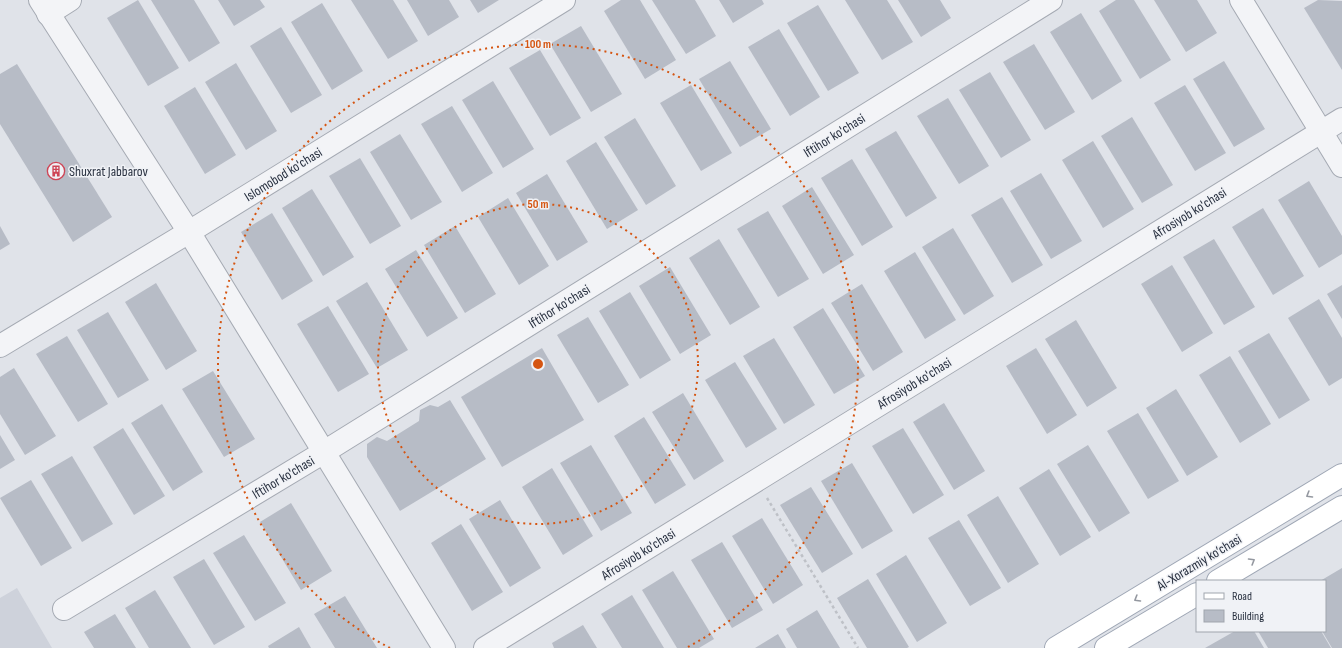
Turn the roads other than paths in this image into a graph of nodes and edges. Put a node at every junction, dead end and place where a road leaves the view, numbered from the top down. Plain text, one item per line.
1 (70, 0) edge
2 (564, 0) edge
3 (1051, 0) edge
4 (1241, 0) edge
5 (44, 7) edge
6 (1342, 119) edge
7 (1321, 132) junction
8 (1342, 166) edge
9 (189, 232) junction
10 (0, 346) edge
11 (324, 452) junction
12 (1342, 475) edge
13 (1342, 507) edge
14 (1220, 580) edge
15 (1196, 595) edge
16 (64, 609) dead end
17 (444, 648) edge
18 (485, 648) edge
19 (1056, 648) edge
20 (1106, 648) edge

1 - 5 street
2 - 9 street, Islomobod ko'chasi
3 - 11 street, Iftihor ko'chasi
4 - 7 street
5 - 9 street
6 - 7 street, Afrosiyob ko'chasi
7 - 8 street
7 - 18 street, Afrosiyob ko'chasi
9 - 10 street, Islomobod ko'chasi
9 - 11 street
11 - 16 street, Iftihor ko'chasi
11 - 17 street
12 -> 19 main road, Al-Xorazmiy ko’chasi
14 -> 13 main road, Al-Xorazmiy ko’chasi
15 - 20 main road, Al-Xorazmiy ko’chasi

